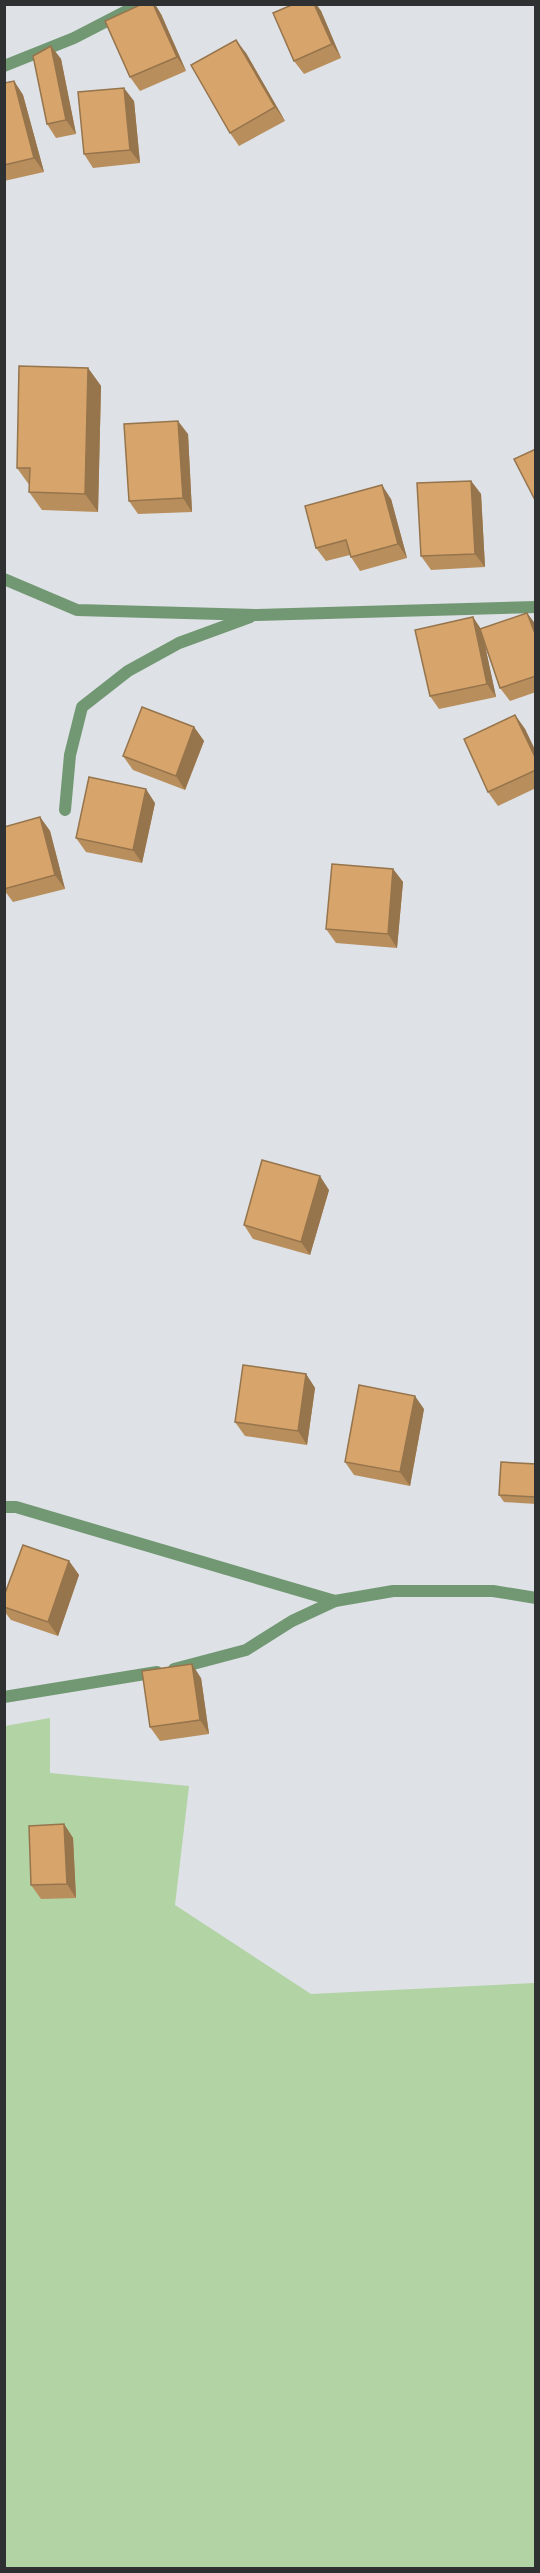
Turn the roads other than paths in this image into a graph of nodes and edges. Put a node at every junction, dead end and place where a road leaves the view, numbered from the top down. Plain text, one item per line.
1 (140, 4) edge
2 (4, 66) edge
3 (4, 579) edge
4 (536, 607) edge
5 (257, 615) junction
6 (65, 810) dead end
7 (4, 1507) edge
8 (536, 1598) edge
9 (335, 1600) junction
10 (4, 1696) edge

1 - 2 street
3 - 5 street
4 - 5 street
5 - 6 street
7 - 9 street
8 - 9 street
9 - 10 street

